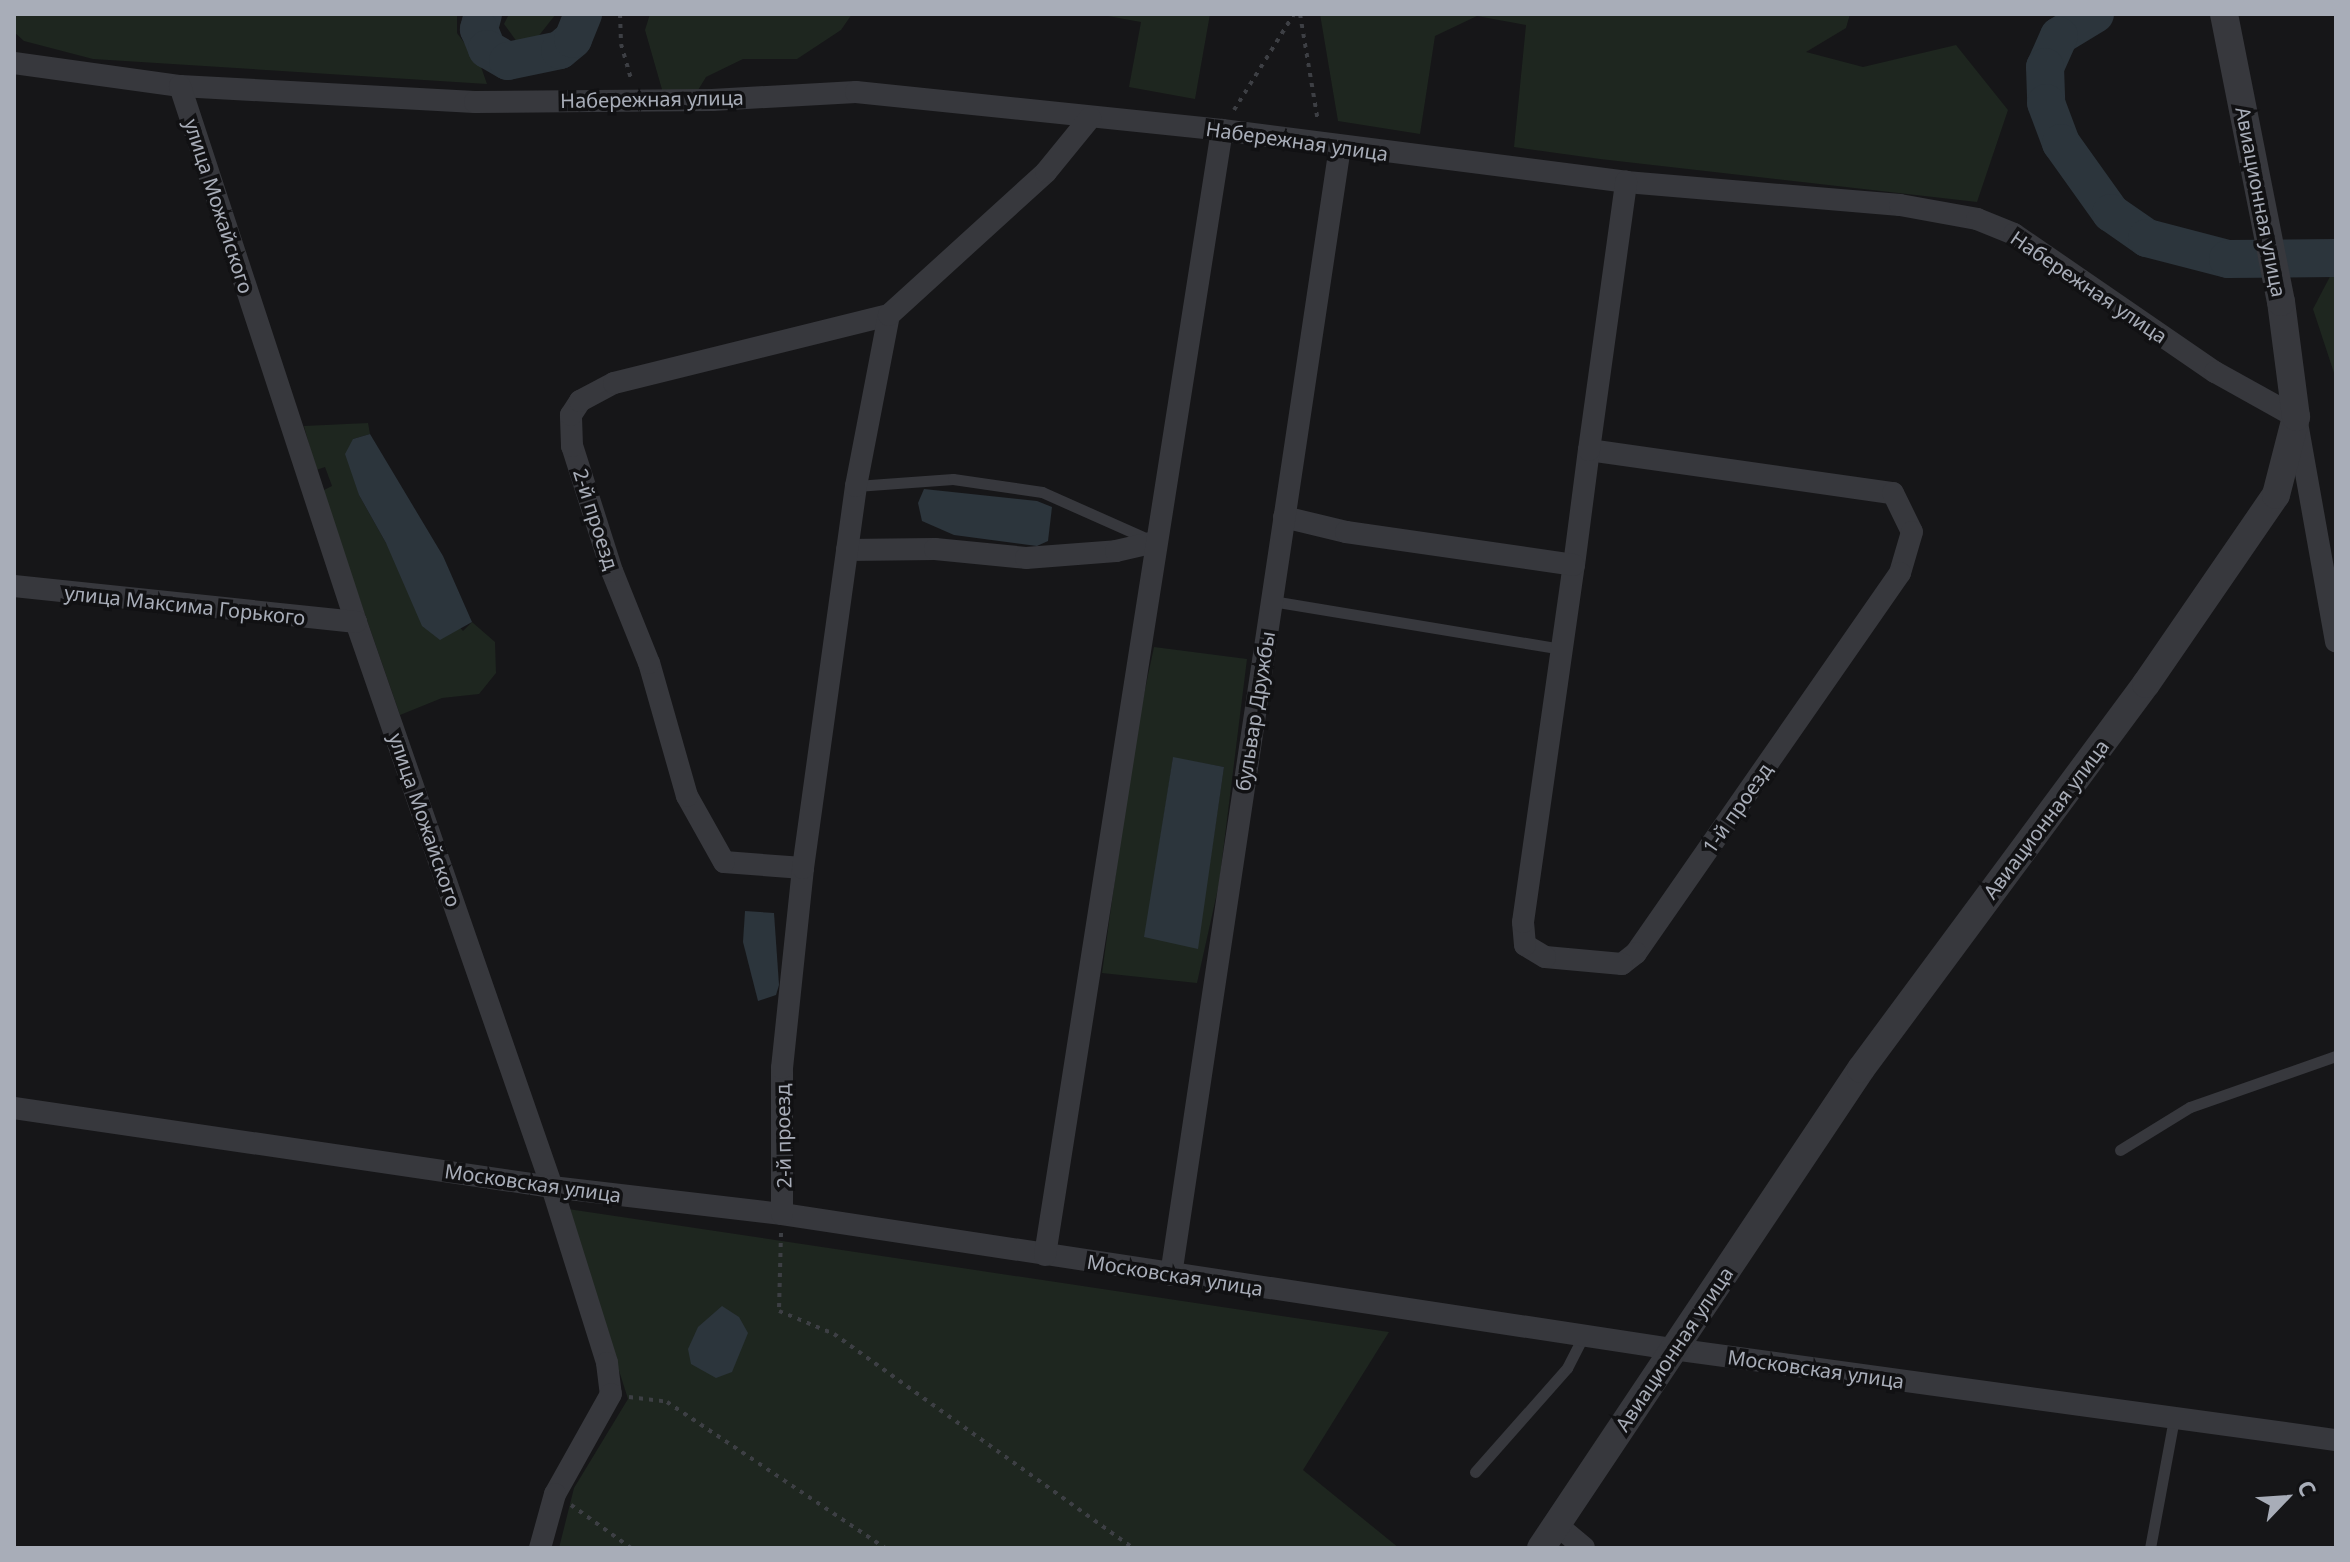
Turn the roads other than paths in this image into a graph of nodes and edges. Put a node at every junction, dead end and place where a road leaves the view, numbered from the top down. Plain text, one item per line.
1 (2224, 14) edge
2 (14, 63) edge
3 (180, 86) junction
4 (1090, 118) junction
5 (1222, 130) junction
6 (1332, 146) junction
7 (1626, 182) junction
8 (889, 315) junction
9 (2296, 417) junction
10 (1589, 450) junction
11 (856, 486) junction
12 (1284, 517) junction
13 (1155, 542) junction
14 (847, 550) junction
15 (1574, 565) junction
16 (14, 586) edge
17 (1272, 601) junction
18 (356, 622) junction
19 (2336, 641) edge
20 (1561, 649) junction
21 (803, 868) junction
22 (2336, 1056) edge
23 (14, 1108) edge
24 (2120, 1150) dead end
25 (552, 1187) junction
26 (782, 1214) junction
27 (1045, 1255) junction
28 (1171, 1275) junction
29 (1583, 1336) junction
30 (1673, 1349) junction
31 (2174, 1418) junction
32 (2336, 1440) edge
33 (1475, 1472) dead end
34 (1557, 1525) junction
35 (540, 1548) edge
36 (1541, 1548) edge
37 (1584, 1548) edge
38 (2150, 1548) edge

1 - 9 street, Авиационная улица
2 - 3 street, Набережная улица
3 - 4 street, Набережная улица
3 - 18 street, улица Можайского
4 - 5 street, Набережная улица
4 - 8 street, 2-й проезд
5 - 6 street, Набережная улица
5 - 13 street
6 - 7 street, Набережная улица
6 - 12 street, бульвар Дружбы
7 - 9 street, Набережная улица
7 - 10 street, 1-й проезд
8 - 11 street, 2-й проезд
8 - 21 street, 2-й проезд
9 - 19 street
9 - 30 street, Авиационная улица
10 - 15 street, 1-й проезд
10 - 20 street, 1-й проезд
11 - 13 lane
11 - 14 street, 2-й проезд
12 - 15 street
12 - 17 street, бульвар Дружбы
13 - 14 street
13 - 27 street
14 - 21 street, 2-й проезд
15 - 20 street, 1-й проезд
16 - 18 street, улица Максима Горького
17 - 20 lane
17 - 28 street, бульвар Дружбы
18 - 25 street, улица Можайского
21 - 26 street, 2-й проезд
22 - 24 lane
23 - 25 street, Московская улица
25 - 26 street, Московская улица
25 - 35 street, улица Можайского
26 - 27 street, Московская улица
27 - 28 street, Московская улица
28 - 29 street, Московская улица
29 - 30 street, Московская улица
29 - 33 lane
30 - 31 street, Московская улица
30 - 34 street, Авиационная улица
31 - 32 street, Московская улица
31 - 38 lane
34 - 36 street, Авиационная улица
34 - 37 street

